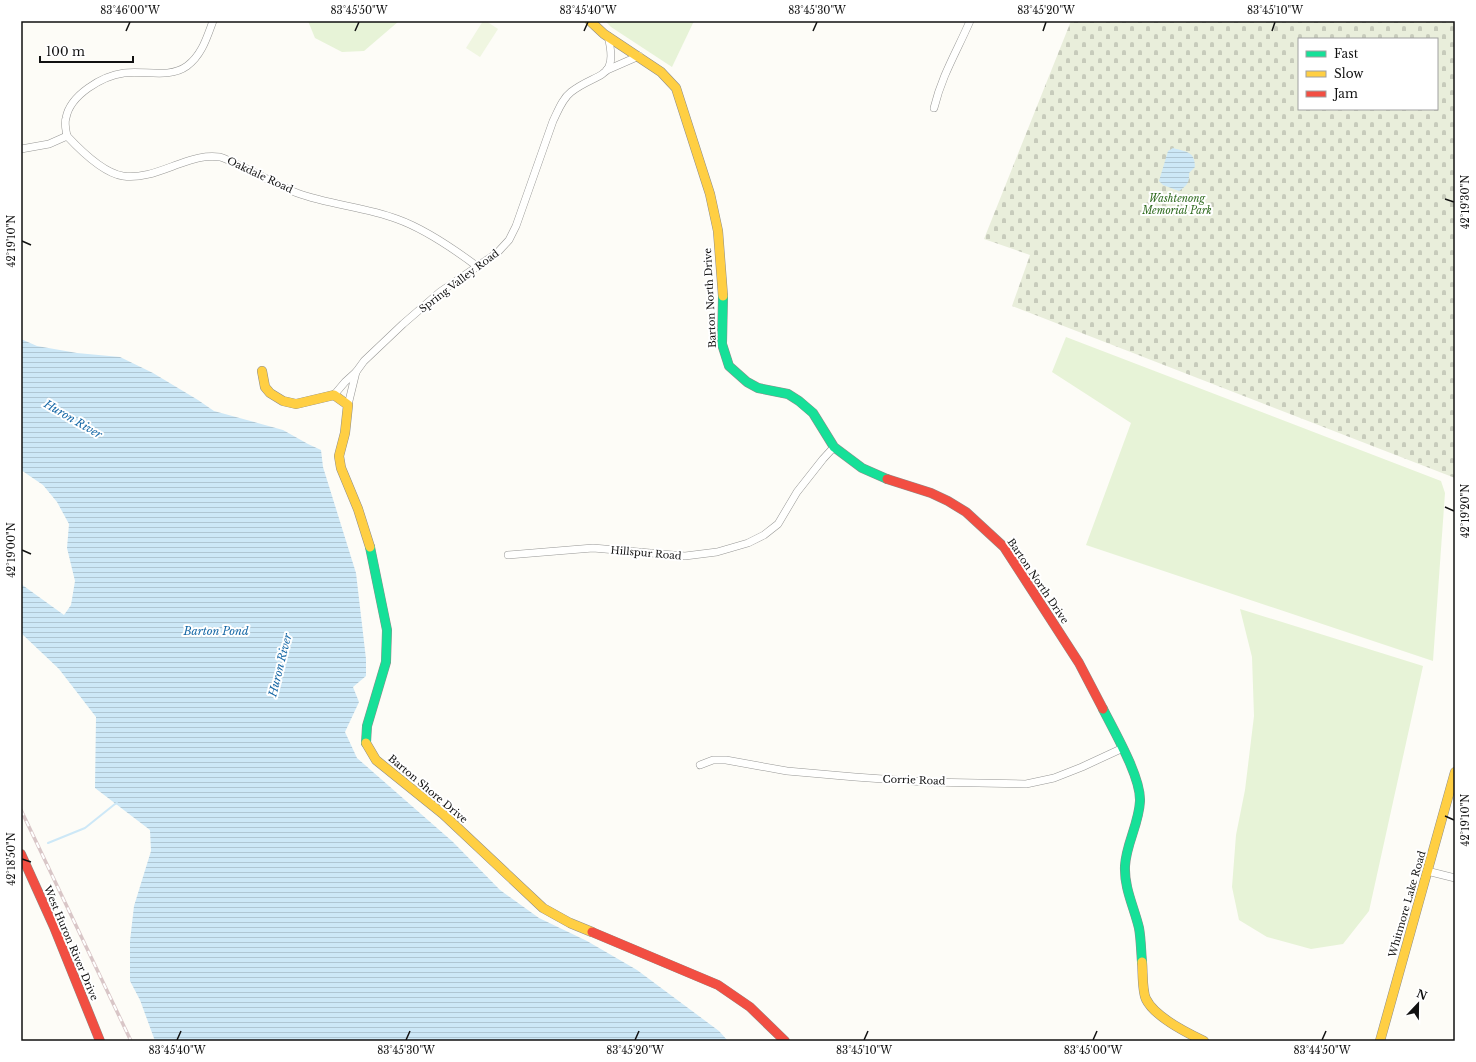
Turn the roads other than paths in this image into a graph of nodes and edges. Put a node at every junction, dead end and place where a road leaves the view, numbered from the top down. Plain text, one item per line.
1 (213, 21) edge
2 (590, 21) edge
3 (970, 21) edge
4 (608, 36) junction
5 (639, 56) junction
6 (607, 70) junction
7 (934, 108) dead end
8 (67, 136) junction
9 (21, 150) edge
10 (478, 267) junction
11 (262, 371) dead end
12 (356, 372) junction
13 (334, 395) junction
14 (348, 405) junction
15 (834, 447) junction
16 (508, 555) dead end
17 (1123, 748) junction
18 (700, 765) dead end
19 (1455, 772) edge
20 (21, 854) edge
21 (1427, 871) junction
22 (1455, 878) edge
23 (100, 1041) edge
24 (785, 1041) edge
25 (1204, 1041) edge
26 (1380, 1041) edge

1 - 8 street
2 - 4 street, Barton North Drive
3 - 7 street
4 - 5 street, Barton North Drive
4 - 6 street
5 - 6 street, Spring Valley Road
5 - 15 street, Barton North Drive
6 - 10 street, Spring Valley Road
8 - 9 street
8 - 10 street, Oakdale Road
10 - 12 street, Spring Valley Road
11 - 13 street
12 - 13 street
12 - 14 street, Spring Valley Road
13 - 14 street
14 - 24 street, Barton Shore Drive
15 - 16 street, Hillspur Road
15 - 17 street, Barton North Drive
17 - 18 street, Corrie Road
17 - 25 street, Barton North Drive
19 - 21 street, Whitmore Lake Road
20 - 23 street, West Huron River Drive
21 - 22 street
21 - 26 street, Whitmore Lake Road

